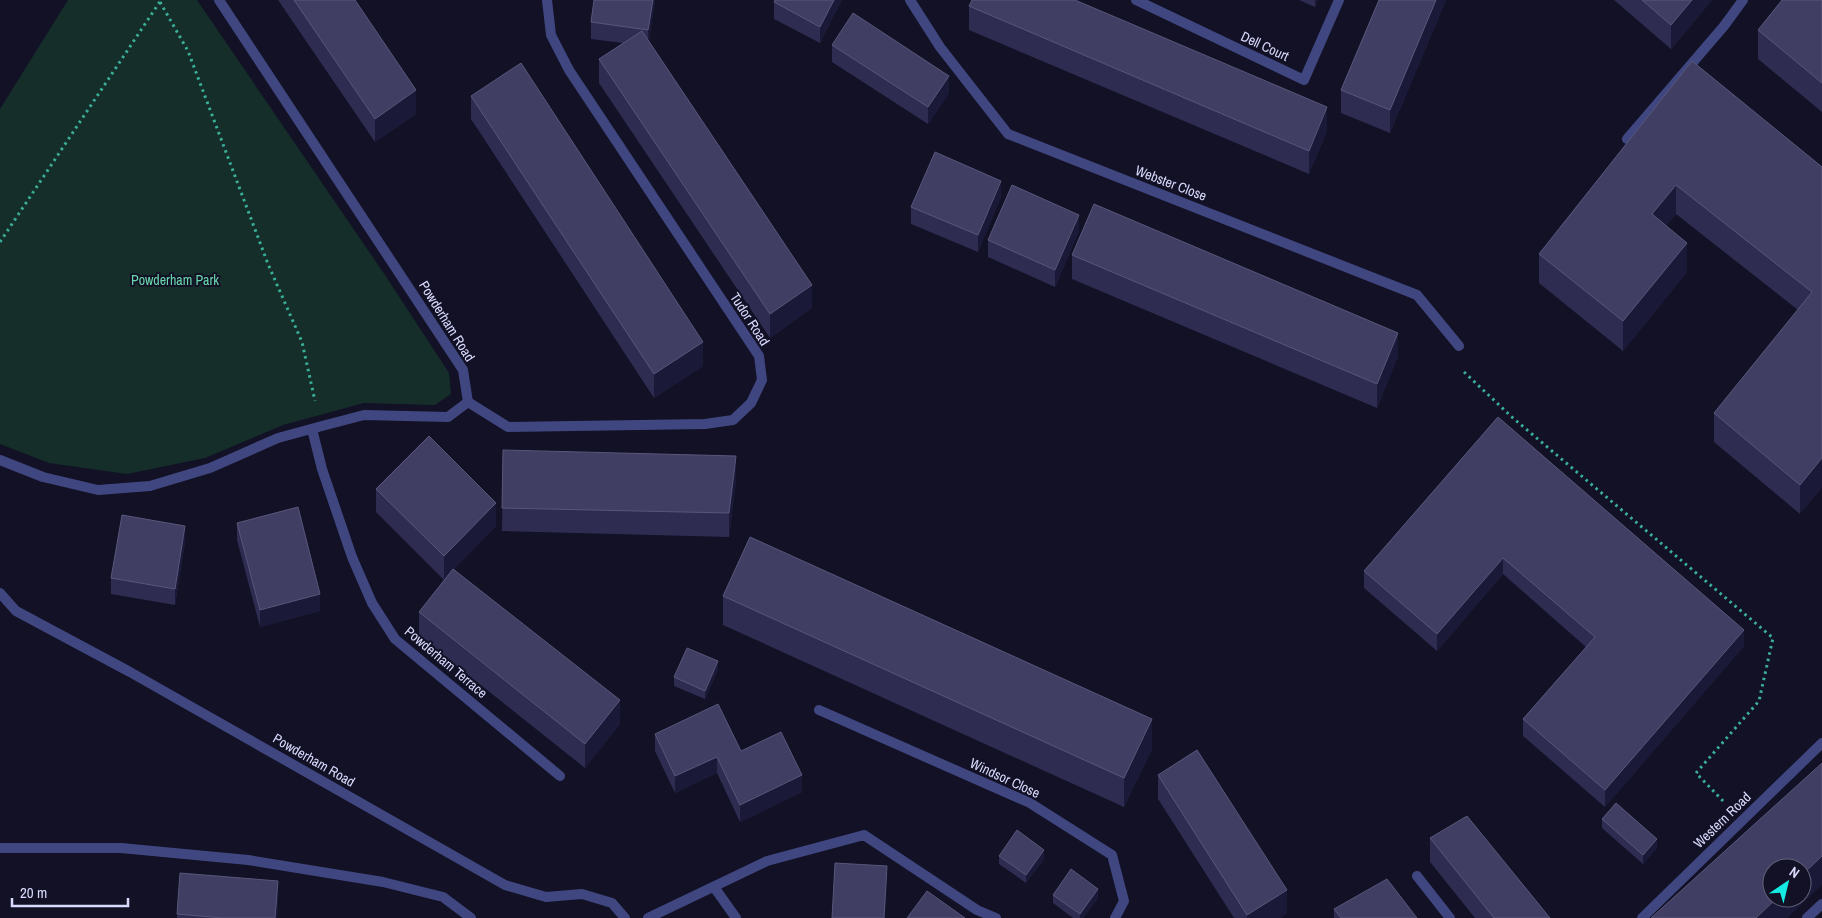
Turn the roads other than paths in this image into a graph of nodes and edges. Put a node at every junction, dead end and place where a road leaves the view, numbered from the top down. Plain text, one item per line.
1 (219, 0) edge
2 (547, 0) edge
3 (910, 0) edge
4 (1136, 0) edge
5 (1338, 0) edge
6 (1743, 0) edge
7 (1627, 139) edge
8 (1458, 346) dead end
9 (468, 402) junction
10 (317, 427) junction
11 (0, 460) edge
12 (0, 593) edge
13 (819, 710) dead end
14 (1822, 743) edge
15 (560, 776) dead end
16 (0, 848) edge
17 (1417, 876) dead end
18 (714, 887) junction
19 (1822, 904) edge
20 (471, 918) edge
21 (625, 918) edge
22 (648, 918) edge
23 (736, 918) edge
24 (996, 918) edge
25 (1115, 918) edge
26 (1450, 918) edge
27 (1642, 918) edge
28 (1807, 918) edge

1 - 9 street, Powderham Road
2 - 9 street, Tudor Road
3 - 8 street, Webster Close
4 - 5 street, Dell Court
6 - 7 street
9 - 10 street
10 - 11 street
10 - 15 street, Powderham Terrace
12 - 21 street, Powderham Road
13 - 25 street, Windsor Close
14 - 27 street, Western Road
16 - 20 street
17 - 26 street
18 - 22 street
18 - 23 street
18 - 24 street
19 - 28 street

